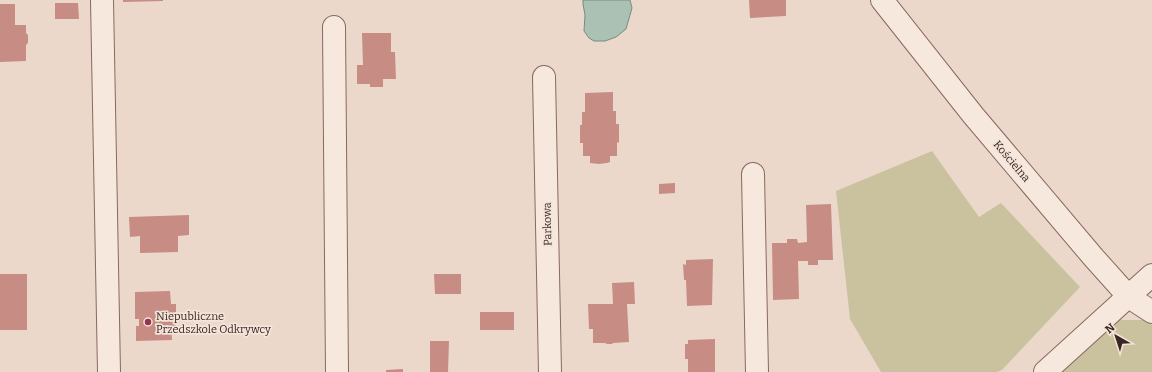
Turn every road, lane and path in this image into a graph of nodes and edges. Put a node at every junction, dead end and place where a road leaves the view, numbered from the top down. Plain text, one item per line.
1 (102, 0) edge
2 (891, 4) edge
3 (334, 27) dead end
4 (544, 77) dead end
5 (753, 174) dead end
6 (1152, 275) edge
7 (1129, 297) junction
8 (1152, 312) edge
9 (108, 372) edge
10 (337, 372) edge
11 (550, 372) edge
12 (757, 372) edge
13 (1045, 372) edge

1 - 9 street
2 - 7 street, Kościelna
3 - 10 street
4 - 11 street, Parkowa
5 - 12 street
6 - 7 street
7 - 8 street, Kościelna
7 - 13 street

